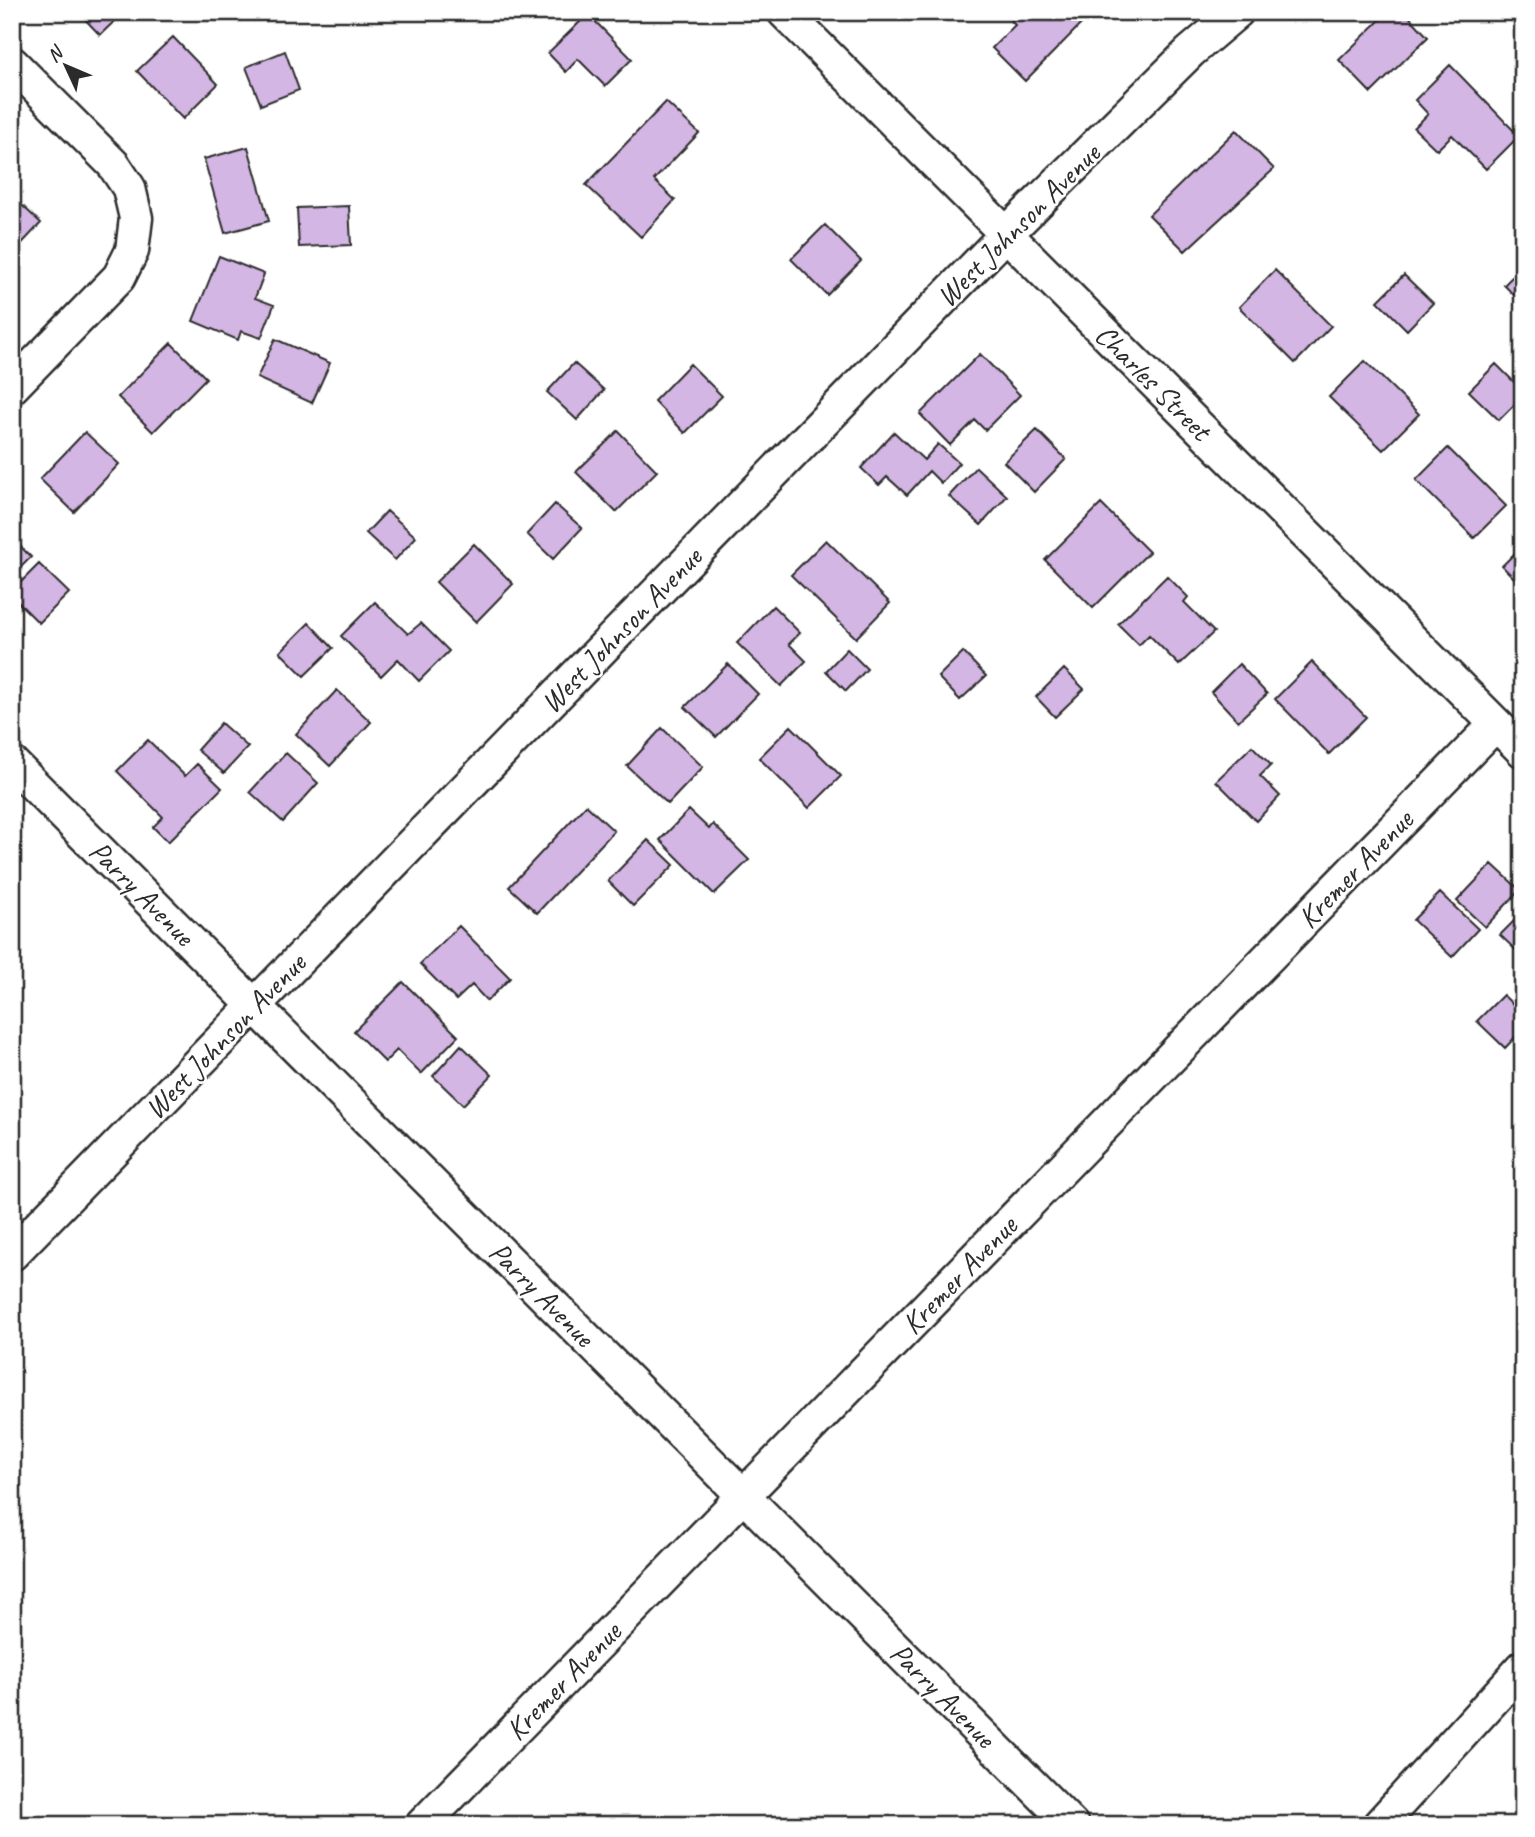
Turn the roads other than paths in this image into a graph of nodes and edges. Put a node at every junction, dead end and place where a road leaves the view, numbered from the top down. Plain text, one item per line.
1 (784, 12) edge
2 (1237, 12) edge
3 (12, 63) edge
4 (1007, 235) junction
5 (12, 387) edge
6 (1495, 725) junction
7 (1523, 751) edge
8 (12, 763) edge
9 (254, 1006) junction
10 (12, 1254) edge
11 (743, 1495) junction
12 (1523, 1667) edge
13 (422, 1825) edge
14 (1072, 1825) edge
15 (1379, 1825) edge

1 - 4 street, Charles Street
2 - 4 street, West Johnson Avenue
3 - 5 street
4 - 6 street, Charles Street
4 - 9 street, West Johnson Avenue
6 - 7 street, Charles Street
6 - 11 street, Kremer Avenue
8 - 9 street, Parry Avenue
9 - 10 street, West Johnson Avenue
9 - 11 street, Parry Avenue
11 - 13 street, Kremer Avenue
11 - 14 street, Parry Avenue
12 - 15 street

